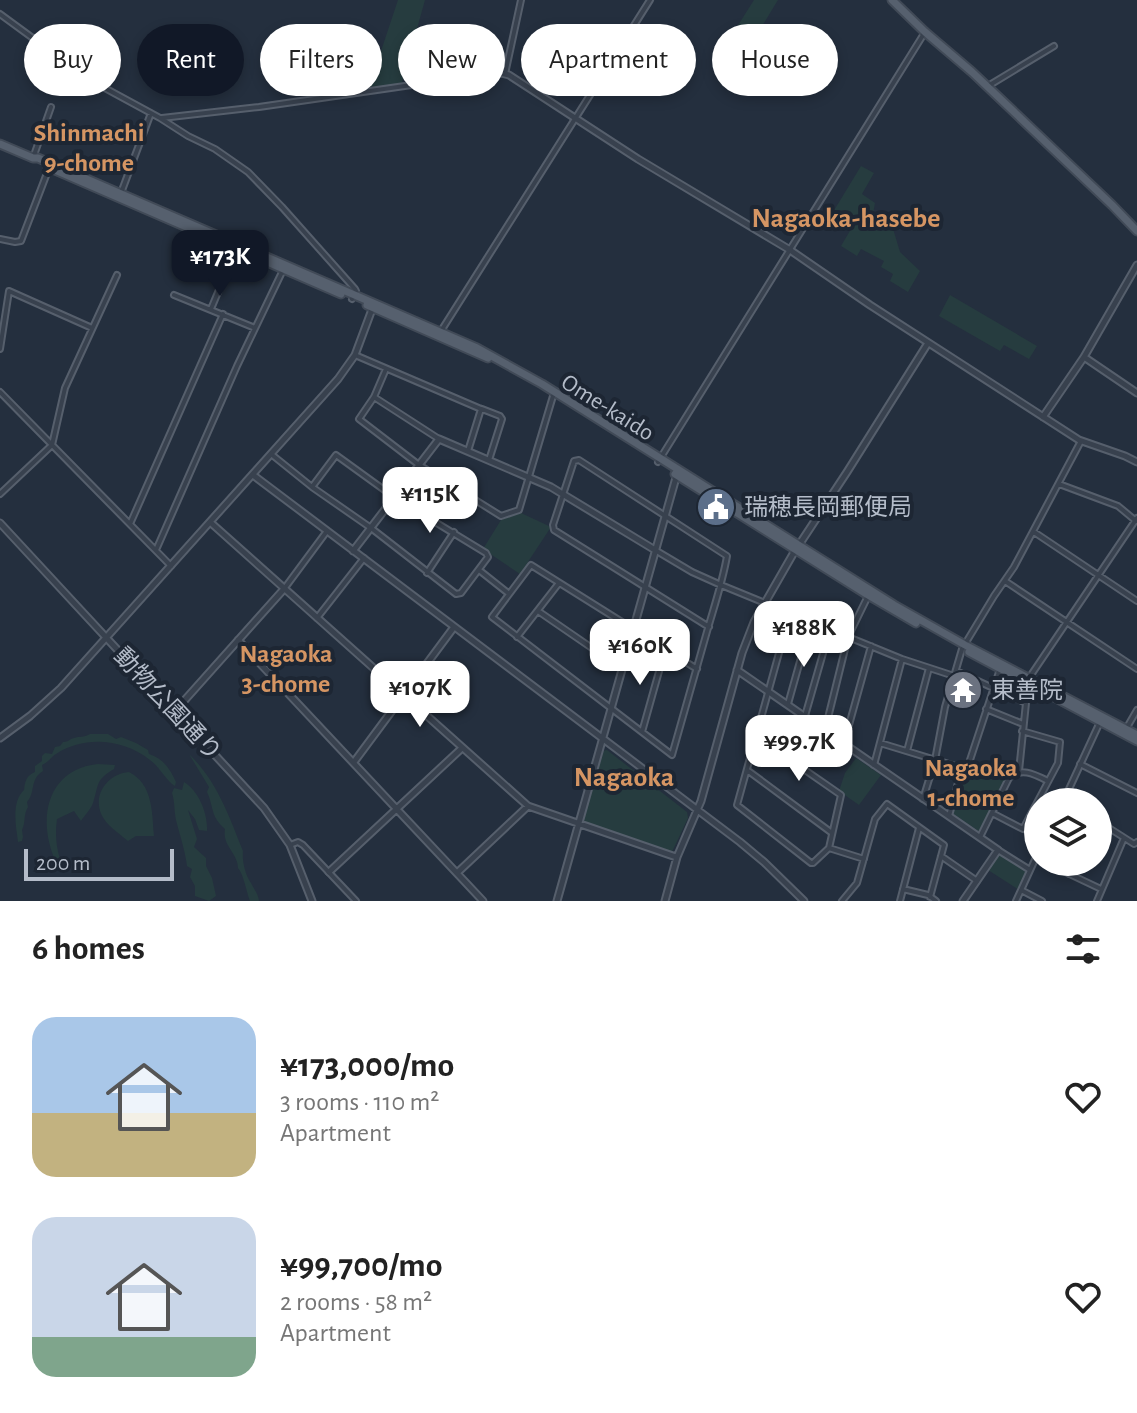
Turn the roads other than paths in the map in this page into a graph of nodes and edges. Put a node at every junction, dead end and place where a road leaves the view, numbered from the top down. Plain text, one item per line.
1 (521, 0) edge
2 (650, 0) edge
3 (892, 0) edge
4 (0, 14) edge
5 (925, 32) junction
6 (1054, 46) dead end
7 (505, 74) joint
8 (988, 86) junction
9 (398, 87) edge
10 (51, 107) dead end
11 (151, 113) junction
12 (160, 118) junction
13 (575, 119) junction
14 (0, 144) edge
15 (33, 158) junction
16 (49, 168) junction
17 (120, 196) junction
18 (1137, 231) edge
19 (0, 239) edge
20 (236, 249) junction
21 (790, 250) junction
22 (1137, 265) edge
23 (283, 270) junction
24 (117, 275) dead end
25 (174, 295) dead end
26 (353, 297) junction
27 (373, 306) junction
28 (211, 309) junction
29 (223, 314) junction
30 (92, 328) junction
31 (255, 328) junction
32 (439, 334) junction
33 (928, 343) junction
34 (0, 349) edge
35 (355, 355) junction
36 (1084, 357) junction
37 (386, 369) junction
38 (0, 392) edge
39 (1137, 393) edge
40 (553, 396) junction
41 (374, 397) junction
42 (481, 409) junction
43 (1043, 417) junction
44 (439, 439) junction
45 (1081, 441) junction
46 (52, 445) junction
47 (468, 451) junction
48 (271, 454) junction
49 (489, 460) junction
50 (659, 460) junction
51 (1137, 462) edge
52 (419, 465) junction
53 (677, 472) junction
54 (253, 475) junction
55 (528, 477) junction
56 (1059, 484) junction
57 (312, 487) junction
58 (0, 494) edge
59 (563, 494) junction
60 (394, 497) junction
61 (665, 515) junction
62 (1136, 520) edge
63 (210, 522) junction
64 (0, 523) edge
65 (130, 524) junction
66 (371, 528) junction
67 (327, 531) junction
68 (454, 532) junction
69 (1034, 532) junction
70 (798, 548) junction
71 (156, 550) junction
72 (655, 550) junction
73 (353, 551) junction
74 (364, 558) junction
75 (171, 566) junction
76 (479, 570) junction
77 (427, 573) junction
78 (1098, 575) junction
79 (1005, 581) junction
80 (559, 583) junction
81 (721, 585) junction
82 (645, 586) junction
83 (284, 589) junction
84 (508, 593) junction
85 (868, 595) junction
86 (1137, 601) edge
87 (764, 602) junction
88 (538, 611) junction
89 (790, 613) junction
90 (317, 618) junction
91 (811, 622) junction
92 (1066, 622) junction
93 (454, 627) junction
94 (709, 627) junction
95 (632, 629) junction
96 (830, 629) junction
97 (517, 637) junction
98 (848, 637) junction
99 (107, 638) junction
100 (238, 640) junction
101 (871, 646) junction
102 (963, 647) junction
103 (665, 650) junction
104 (902, 659) junction
105 (621, 668) junction
106 (929, 668) junction
107 (697, 669) junction
108 (1000, 669) junction
109 (1137, 669) edge
110 (737, 670) junction
111 (955, 673) junction
112 (1031, 682) junction
113 (994, 687) junction
114 (768, 691) junction
115 (404, 695) junction
116 (1026, 703) junction
117 (788, 704) junction
118 (610, 708) junction
119 (986, 709) junction
120 (1137, 710) edge
121 (175, 711) junction
122 (805, 716) junction
123 (1100, 722) junction
124 (1023, 724) junction
125 (1126, 729) junction
126 (825, 730) junction
127 (1022, 731) junction
128 (642, 732) junction
129 (1137, 735) edge
130 (756, 736) junction
131 (0, 738) edge
132 (603, 738) junction
133 (1137, 741) edge
134 (844, 743) junction
135 (880, 743) junction
136 (462, 748) junction
137 (907, 751) junction
138 (935, 760) junction
139 (354, 762) junction
140 (969, 763) junction
141 (1080, 764) junction
142 (874, 765) junction
143 (962, 768) junction
144 (747, 770) junction
145 (1019, 771) junction
146 (1009, 778) junction
147 (1049, 781) junction
148 (1070, 788) edge
149 (1137, 793) edge
150 (923, 799) junction
151 (528, 806) junction
152 (397, 809) junction
153 (698, 810) junction
154 (992, 813) junction
155 (949, 816) junction
156 (579, 823) junction
157 (919, 828) junction
158 (1112, 830) edge
159 (832, 833) junction
160 (980, 837) junction
161 (1124, 838) junction
162 (1137, 842) edge
163 (290, 845) junction
164 (829, 848) junction
165 (998, 850) junction
166 (941, 856) junction
167 (677, 857) junction
168 (864, 859) junction
169 (1024, 866) edge
170 (329, 872) junction
171 (457, 873) junction
172 (1027, 876) edge
173 (1073, 876) edge
174 (977, 881) junction
175 (903, 889) junction
176 (1101, 889) junction
177 (1021, 890) junction
178 (930, 897) junction
179 (312, 901) edge
180 (356, 901) edge
181 (483, 901) edge
182 (557, 901) edge
183 (665, 901) edge
184 (804, 901) edge
185 (842, 901) edge
186 (900, 901) edge
187 (936, 901) edge
188 (963, 901) edge
189 (1016, 901) edge
190 (1042, 901) edge
191 (1097, 901) edge

1 - 7 street
2 - 13 street
3 - 5 main road
4 - 11 street
5 - 8 main road
5 - 21 street
6 - 8 street
7 - 13 street
8 - 18 main road
9 - 12 street
10 - 15 street
11 - 12 street
11 - 17 street
12 - 26 street
13 - 21 street
13 - 32 street
14 - 15 main road, Ome-kaido
15 - 16 main road, Ome-kaido
15 - 17 main road, Ome-kaido
16 - 17 main road, Ome-kaido
16 - 19 street
17 - 20 main road, Ome-kaido
17 - 26 main road, Ome-kaido
20 - 23 main road, Ome-kaido
20 - 28 street
21 - 33 street
21 - 50 street
22 - 36 street
23 - 26 main road, Ome-kaido
23 - 31 street
24 - 30 street
25 - 28 street
26 - 27 main road, Ome-kaido
27 - 32 main road, Ome-kaido
27 - 35 street
28 - 29 street
29 - 31 street
29 - 65 street
30 - 34 street
30 - 46 street
31 - 71 street
32 - 40 main road, Ome-kaido
32 - 50 main road, Ome-kaido
33 - 43 street
33 - 70 street
35 - 37 street
35 - 48 street
36 - 39 street
36 - 43 street
37 - 41 street
37 - 42 street
38 - 46 street
40 - 50 main road, Ome-kaido
40 - 55 street
41 - 44 street
41 - 52 street
42 - 47 street
42 - 49 street
43 - 45 street
44 - 47 street
44 - 52 street
45 - 51 street
45 - 56 street
46 - 58 street
46 - 65 street
47 - 49 street
48 - 54 street
48 - 57 street
49 - 55 street
50 - 53 main road, Ome-kaido
52 - 55 street
52 - 60 street
53 - 61 street
53 - 70 main road, Ome-kaido
54 - 63 street
54 - 67 street
55 - 59 street
56 - 62 street
56 - 69 street
57 - 60 street
57 - 66 street
59 - 61 street
59 - 72 street
59 - 82 street
60 - 66 street
60 - 68 street
61 - 72 street
61 - 81 street
62 - 78 street
63 - 75 street
63 - 83 street
64 - 99 street, 動物公園通り
65 - 71 street
66 - 73 street
66 - 77 street
67 - 73 street
67 - 83 street
68 - 76 street
68 - 77 street
69 - 78 street
69 - 79 street
70 - 85 main road, Ome-kaido
70 - 87 street
70 - 102 main road, Ome-kaido
71 - 75 street
72 - 81 street
72 - 82 street
73 - 74 street
74 - 90 street
74 - 93 street
75 - 99 street
76 - 77 street
76 - 84 street
78 - 86 street
78 - 92 street
79 - 92 street
79 - 102 street
80 - 84 street
80 - 88 street
80 - 95 street
81 - 87 street
81 - 94 street
82 - 94 street
82 - 95 street
83 - 90 street
83 - 100 street
84 - 97 street
85 - 98 street
85 - 102 main road, Ome-kaido
87 - 89 street
87 - 110 street
88 - 97 street
88 - 105 street
89 - 91 street
89 - 114 street
90 - 115 street
91 - 96 street
91 - 117 street
92 - 109 street
92 - 112 street
93 - 115 street
93 - 132 street
94 - 107 street
95 - 103 street
95 - 105 street
96 - 98 street
96 - 122 street
97 - 118 street
98 - 101 street
98 - 126 street
99 - 121 street, 動物公園通り
99 - 131 street
100 - 121 street
100 - 139 street
101 - 104 street
101 - 134 street
102 - 108 main road, Ome-kaido
102 - 111 street
102 - 112 main road, Ome-kaido
103 - 107 street
103 - 128 street
104 - 106 street
104 - 135 street
105 - 118 street
106 - 111 street
106 - 137 street
107 - 128 street
108 - 112 main road, Ome-kaido
108 - 113 street
110 - 114 street
110 - 153 street
111 - 113 street
111 - 138 street
112 - 116 street
112 - 123 main road, Ome-kaido
112 - 125 main road, Ome-kaido
113 - 116 street
113 - 119 street
114 - 117 street
114 - 130 street
115 - 136 street
115 - 139 street
116 - 124 street
117 - 122 street
118 - 128 street
118 - 132 street
119 - 124 street
119 - 140 street
120 - 125 street
121 - 163 street, 動物公園通り
122 - 126 street
123 - 133 main road, Ome-kaido
123 - 141 street
124 - 127 street
125 - 129 main road, Ome-kaido
126 - 134 street
127 - 145 street
127 - 147 street
130 - 144 street
130 - 159 street
132 - 153 street
132 - 156 street
134 - 142 street
135 - 137 street
135 - 142 street
136 - 151 street
136 - 152 street
137 - 138 street
138 - 143 street
138 - 150 street
139 - 152 street
140 - 143 street
140 - 146 street
141 - 148 street
141 - 149 street
142 - 150 street
143 - 155 street
144 - 159 street
144 - 164 street
145 - 146 street
145 - 147 street
146 - 154 street
147 - 154 street
150 - 155 street
151 - 156 street
151 - 171 street
152 - 170 street
152 - 171 street
153 - 167 street
153 - 184 street
154 - 160 street
155 - 160 street
156 - 167 street
156 - 182 street
157 - 166 street
157 - 168 street
157 - 175 street
158 - 161 street
159 - 164 street
160 - 165 street
161 - 162 street
161 - 176 street
163 - 170 street
163 - 179 street, 動物公園通り
164 - 168 street
165 - 169 street
165 - 174 street
166 - 174 street
166 - 178 street
167 - 183 street
168 - 185 street
170 - 180 street
171 - 181 street
172 - 177 street
173 - 176 street
174 - 188 street
175 - 178 street
175 - 186 street
176 - 191 street
177 - 189 street
177 - 190 street
178 - 187 street

